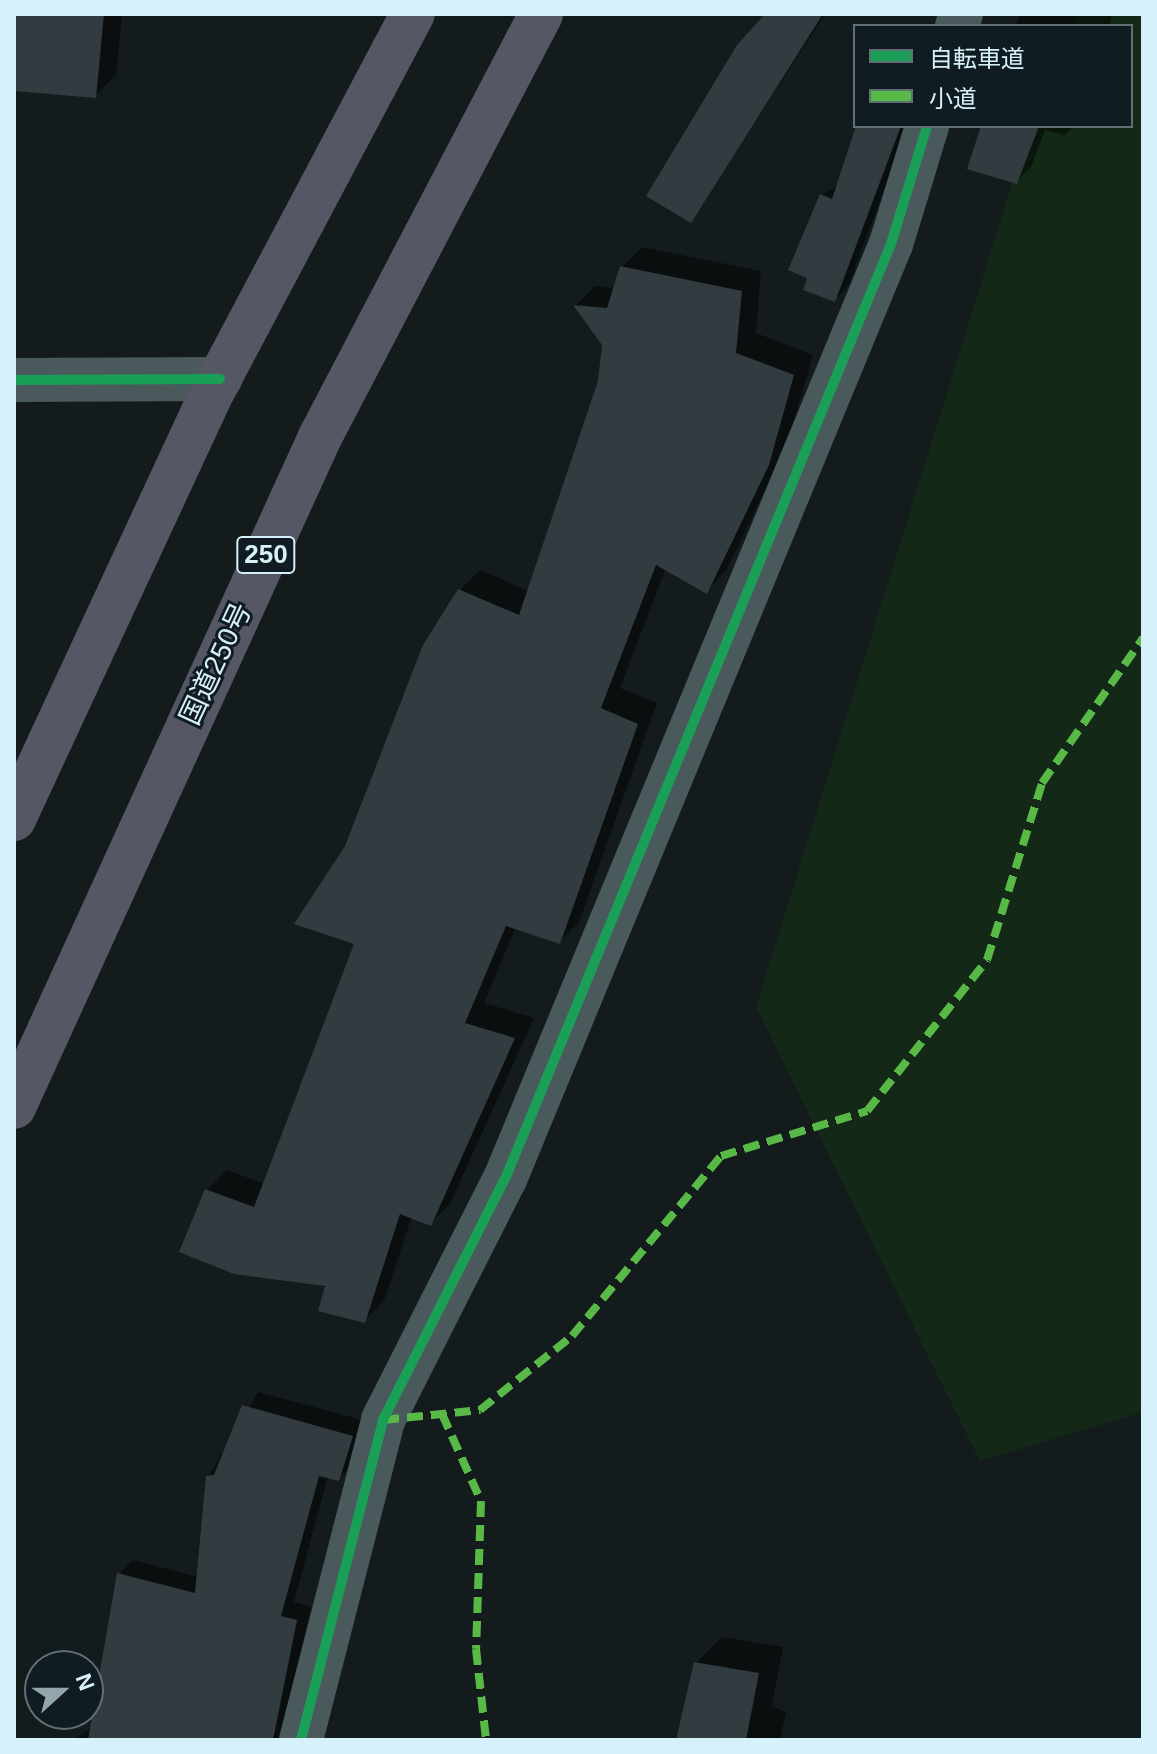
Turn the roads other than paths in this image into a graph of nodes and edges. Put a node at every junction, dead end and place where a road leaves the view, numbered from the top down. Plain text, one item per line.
1 (413, 14) edge
2 (541, 14) edge
3 (926, 128) edge
4 (220, 379) junction
5 (14, 380) edge
6 (14, 819) edge
7 (14, 1107) edge
8 (301, 1740) edge

1 - 4 highway
2 - 7 highway, 国道250号 / 250
3 - 8 street
4 - 5 street
4 - 6 highway

